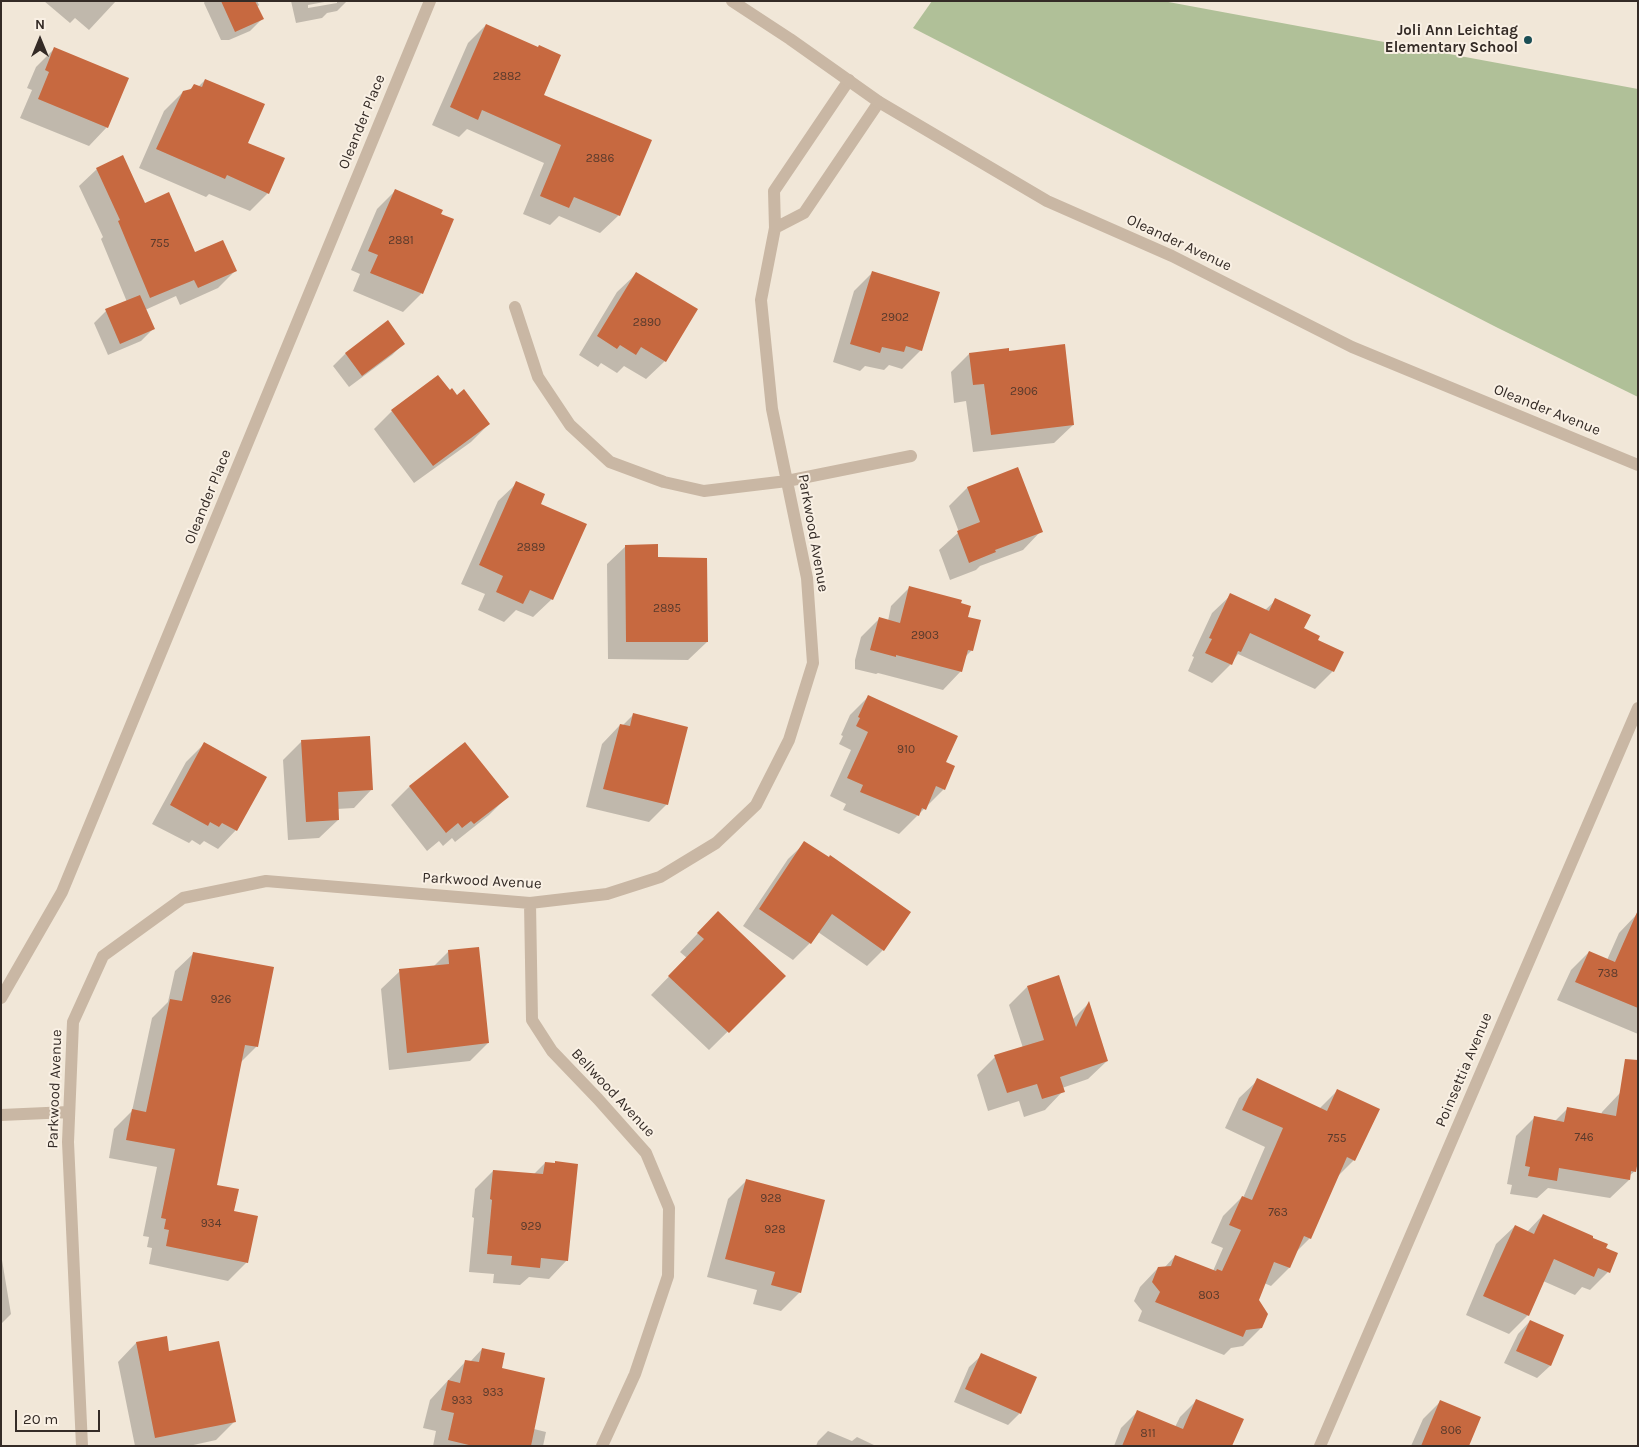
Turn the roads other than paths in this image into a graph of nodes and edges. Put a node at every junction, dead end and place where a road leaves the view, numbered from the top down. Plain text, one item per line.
1 (430, 1) edge
2 (732, 1) edge
3 (849, 80) junction
4 (879, 102) junction
5 (775, 228) junction
6 (515, 307) dead end
7 (911, 456) dead end
8 (1638, 465) edge
9 (787, 482) junction
10 (1638, 708) edge
11 (530, 903) junction
12 (1, 998) edge
13 (69, 1112) junction
14 (1, 1115) edge
15 (82, 1446) edge
16 (602, 1446) edge
17 (1320, 1446) edge

1 - 12 street, Oleander Place
2 - 3 street, Oleander Avenue
3 - 4 street, Oleander Avenue
3 - 5 street, Parkwood Avenue
4 - 5 street
4 - 8 street, Oleander Avenue
5 - 9 street, Parkwood Avenue
6 - 9 street
7 - 9 street
9 - 11 street, Parkwood Avenue
10 - 17 street, Poinsettia Avenue
11 - 13 street, Parkwood Avenue
11 - 16 street, Bellwood Avenue
13 - 14 street
13 - 15 street, Parkwood Avenue

